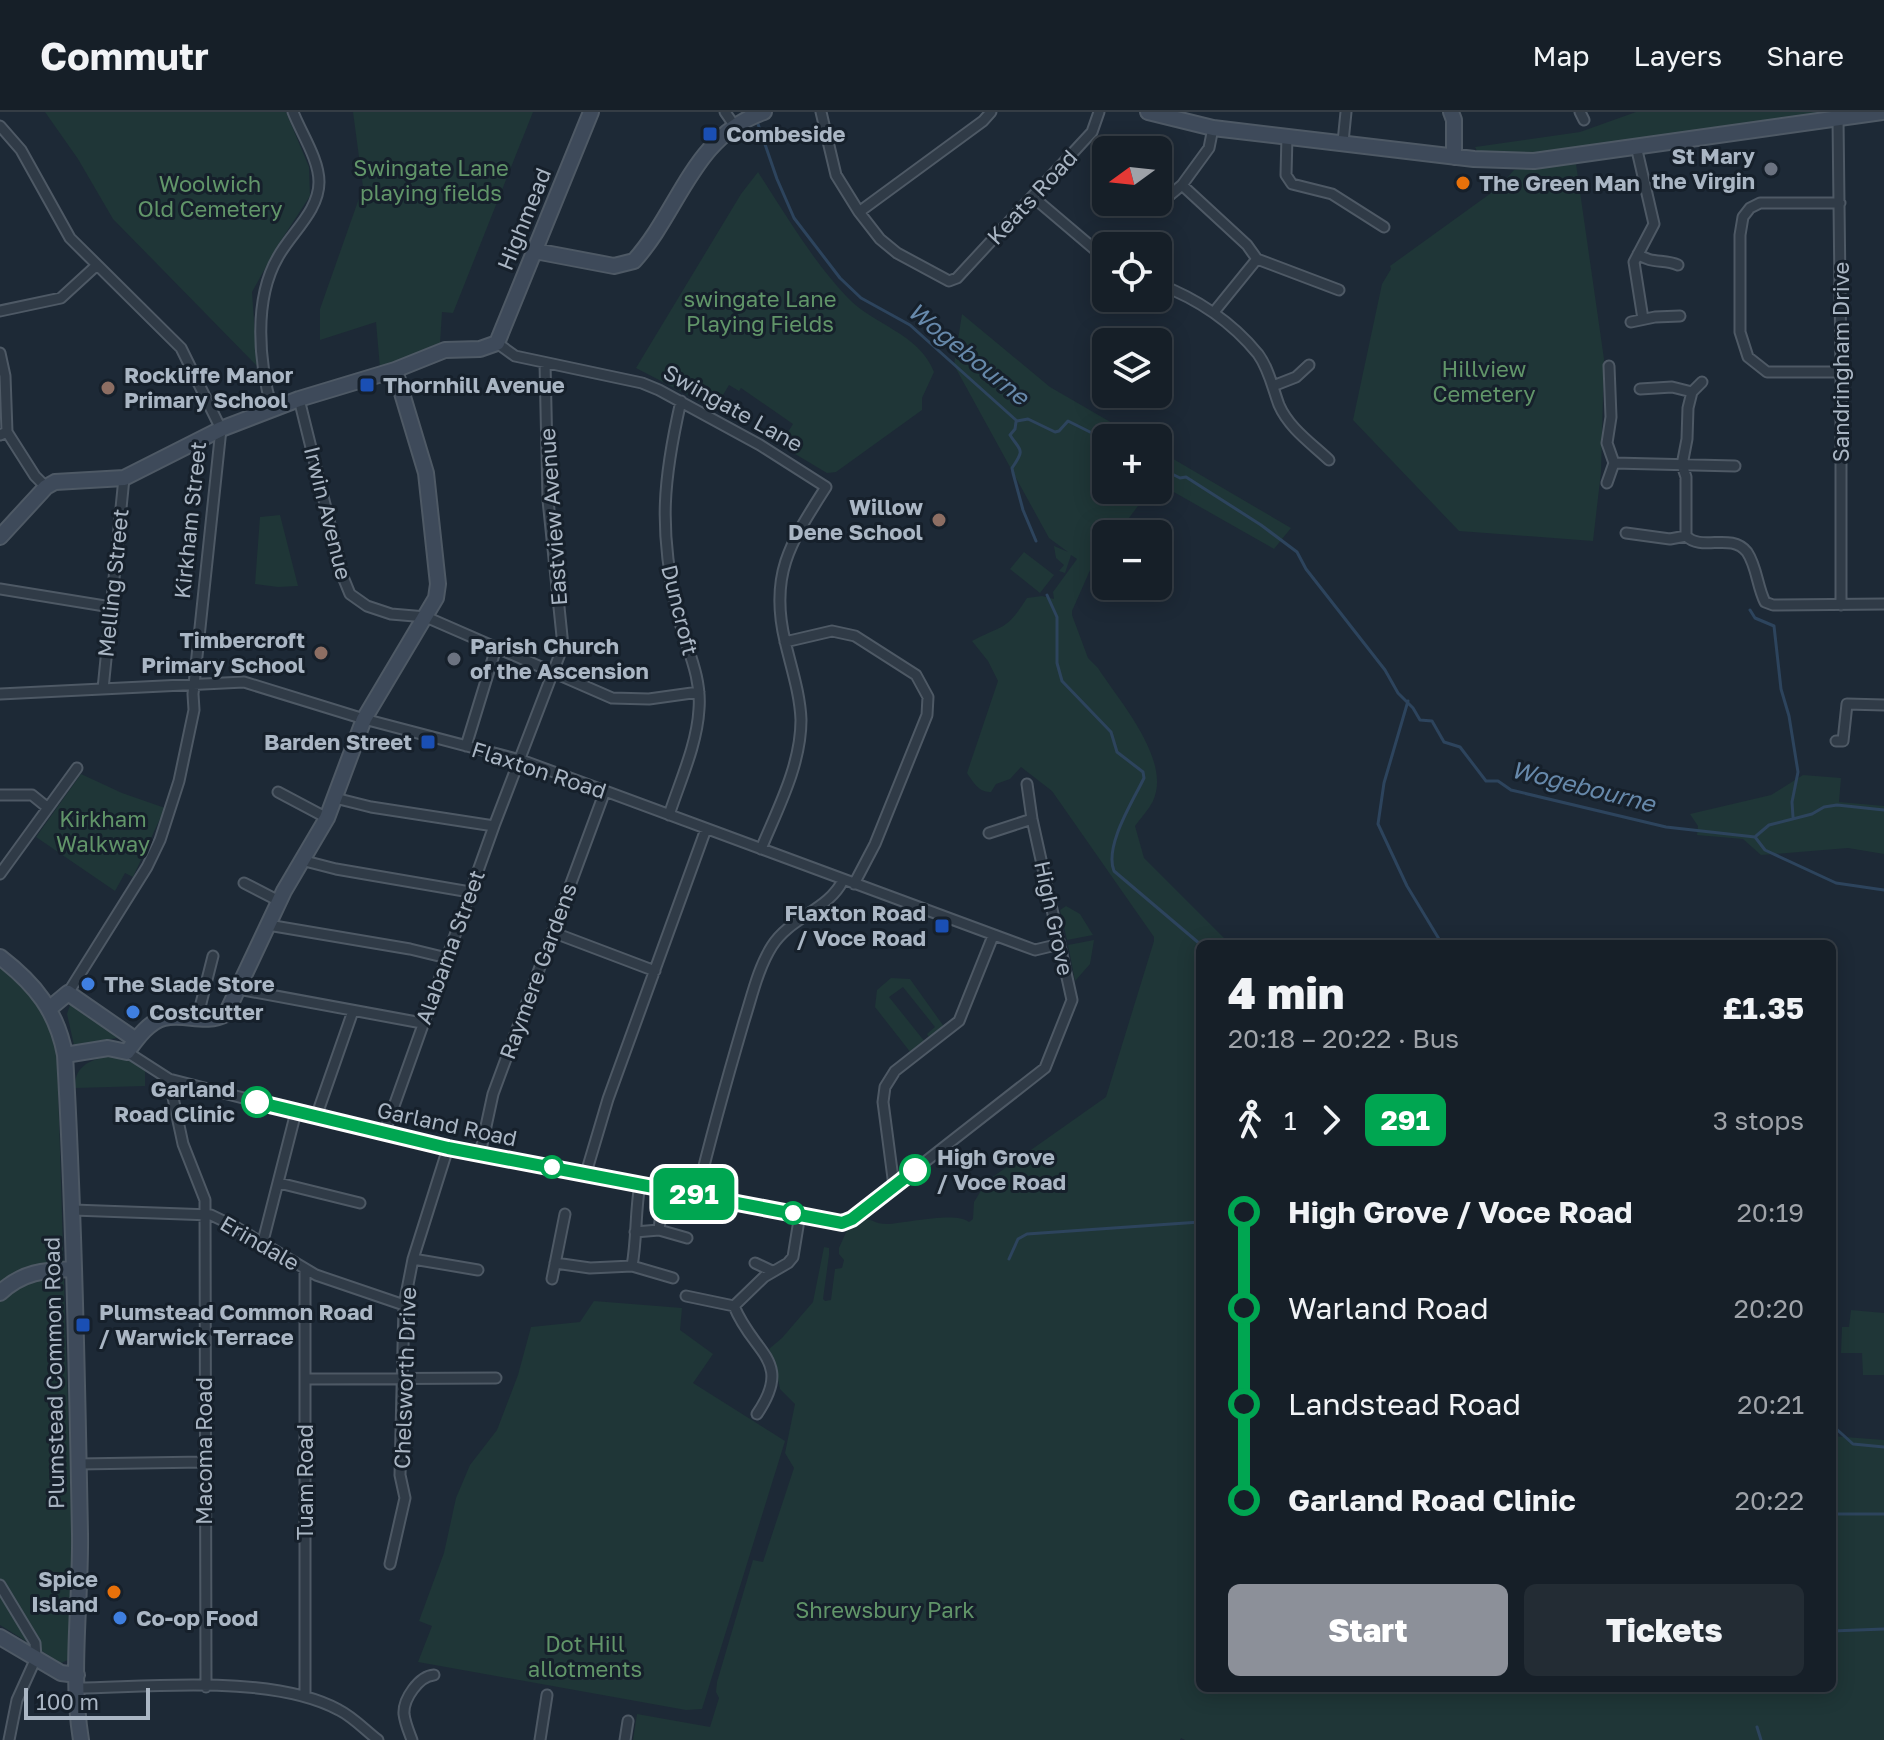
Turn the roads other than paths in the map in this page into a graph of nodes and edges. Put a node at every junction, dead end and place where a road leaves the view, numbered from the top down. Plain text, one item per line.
1 (293, 112) edge
2 (591, 112) edge
3 (764, 112) edge
4 (821, 112) edge
5 (991, 112) edge
6 (1099, 112) edge
7 (1148, 112) edge
8 (1346, 112) edge
9 (1451, 112) edge
10 (1882, 112) edge
11 (730, 118) edge
12 (1838, 119) junction
13 (0, 126) edge
14 (1213, 128) junction
15 (1287, 136) junction
16 (1343, 142) junction
17 (1636, 146) junction
18 (1454, 157) junction
19 (1182, 185) junction
20 (1172, 193) edge
21 (1033, 197) junction
22 (1840, 203) junction
23 (859, 212) junction
24 (1384, 227) dead end
25 (1092, 247) edge
26 (535, 251) junction
27 (1638, 254) junction
28 (1257, 259) junction
29 (97, 265) junction
30 (1678, 265) dead end
31 (1172, 289) edge
32 (1339, 290) dead end
33 (0, 311) edge
34 (1214, 312) junction
35 (1680, 316) dead end
36 (1643, 319) junction
37 (1631, 322) dead end
38 (497, 343) junction
39 (0, 353) edge
40 (545, 363) junction
41 (1309, 365) dead end
42 (1609, 366) dead end
43 (395, 370) junction
44 (1841, 372) junction
45 (1702, 382) dead end
46 (1273, 386) junction
47 (1640, 389) dead end
48 (1692, 392) junction
49 (299, 399) junction
50 (681, 401) junction
51 (272, 409) junction
52 (221, 429) junction
53 (4, 434) edge
54 (1329, 460) dead end
55 (1614, 463) junction
56 (1682, 465) junction
57 (1735, 466) dead end
58 (124, 478) junction
59 (1607, 483) dead end
60 (46, 487) junction
61 (1626, 533) dead end
62 (1686, 536) junction
63 (0, 537) edge
64 (0, 589) edge
65 (1884, 604) edge
66 (1841, 605) junction
67 (111, 607) junction
68 (426, 617) junction
69 (785, 642) junction
70 (496, 648) junction
71 (552, 673) junction
72 (195, 684) junction
73 (103, 689) junction
74 (699, 692) junction
75 (0, 694) edge
76 (1884, 705) edge
77 (364, 719) junction
78 (1843, 741) dead end
79 (466, 746) junction
80 (519, 760) junction
81 (77, 768) dead end
82 (1027, 784) dead end
83 (605, 791) junction
84 (278, 792) dead end
85 (0, 795) edge
86 (335, 798) junction
87 (48, 808) junction
88 (669, 815) junction
89 (327, 818) junction
90 (1032, 819) junction
91 (494, 826) junction
92 (706, 829) junction
93 (989, 833) dead end
94 (761, 849) junction
95 (301, 860) junction
96 (0, 874) edge
97 (843, 880) junction
98 (244, 883) dead end
99 (854, 884) junction
100 (470, 892) junction
101 (279, 901) junction
102 (268, 925) junction
103 (552, 932) junction
104 (993, 936) junction
105 (1060, 944) junction
106 (213, 956) dead end
107 (0, 957) edge
108 (447, 958) junction
109 (655, 971) junction
110 (238, 989) junction
111 (68, 993) junction
112 (50, 1008) junction
113 (353, 1011) junction
114 (197, 1019) junction
115 (422, 1023) junction
116 (131, 1046) junction
117 (65, 1055) junction
118 (169, 1079) junction
119 (296, 1112) junction
120 (316, 1117) junction
121 (384, 1134) junction
122 (448, 1148) junction
123 (480, 1154) junction
124 (586, 1173) junction
125 (279, 1183) junction
126 (640, 1184) junction
127 (894, 1186) junction
128 (697, 1194) junction
129 (360, 1203) dead end
130 (73, 1210) junction
131 (661, 1212) dead end
132 (204, 1214) junction
133 (565, 1214) dead end
134 (800, 1214) junction
135 (829, 1220) joint
136 (659, 1230) junction
137 (635, 1232) junction
138 (687, 1238) dead end
139 (262, 1245) junction
140 (413, 1259) junction
141 (555, 1263) junction
142 (755, 1263) dead end
143 (632, 1266) junction
144 (74, 1269) junction
145 (305, 1269) junction
146 (478, 1270) dead end
147 (772, 1271) junction
148 (673, 1278) dead end
149 (552, 1279) dead end
150 (0, 1293) edge
151 (686, 1296) dead end
152 (404, 1305) junction
153 (734, 1306) junction
154 (401, 1378) junction
155 (496, 1378) dead end
156 (305, 1379) junction
157 (757, 1414) dead end
158 (204, 1462) junction
159 (78, 1464) junction
160 (390, 1564) dead end
161 (0, 1585) edge
162 (0, 1637) edge
163 (36, 1658) junction
164 (429, 1676) dead end
165 (77, 1681) junction
166 (206, 1687) junction
167 (547, 1695) dead end
168 (305, 1696) junction
169 (628, 1721) dead end
170 (9, 1740) edge
171 (81, 1740) edge
172 (378, 1740) edge
173 (412, 1740) edge
174 (540, 1740) edge
175 (625, 1740) edge

1 - 51 street
2 - 26 street, Highmead
3 - 11 street
4 - 23 street
5 - 23 street
6 - 21 street, Keats Road
7 - 14 street
8 - 16 street
9 - 18 street
10 - 12 street
11 - 26 street
12 - 17 street
12 - 22 street, Sandringham Drive
13 - 29 street
14 - 15 street
14 - 19 street
15 - 16 street
15 - 24 street
16 - 18 street
17 - 18 street
17 - 27 street
19 - 20 street
19 - 28 street
21 - 23 street, Keats Road
21 - 25 street
22 - 44 street, Sandringham Drive
22 - 44 street
26 - 38 street, Highmead
27 - 30 street
27 - 36 street
28 - 32 street
28 - 34 street
29 - 33 street
29 - 52 street
31 - 34 street
34 - 46 street
35 - 36 street
36 - 37 street
38 - 40 street, Swingate Lane
38 - 43 street
39 - 53 street
40 - 50 street, Swingate Lane
40 - 71 street, Eastview Avenue
41 - 46 street
42 - 55 street
43 - 49 street
43 - 68 street
44 - 66 street, Sandringham Drive
45 - 48 street
46 - 54 street
47 - 48 street
48 - 56 street
49 - 51 street
49 - 68 street, Irwin Avenue
50 - 69 street, Swingate Lane
50 - 74 street, Duncroft
51 - 52 street
52 - 58 street
52 - 72 street, Kirkham Street
53 - 60 street
55 - 56 street
55 - 59 street
56 - 57 street
56 - 62 street
58 - 60 street
58 - 67 street, Melling Street
60 - 63 street
61 - 62 street
62 - 66 street
64 - 67 street
65 - 66 street
67 - 73 street, Melling Street
68 - 70 street, Irwin Avenue
68 - 77 street
69 - 94 street
69 - 99 street
70 - 71 street, Irwin Avenue
70 - 79 street
71 - 74 street, Irwin Avenue
71 - 80 street, Eastview Avenue
72 - 73 street, Flaxton Road
72 - 77 street, Flaxton Road
72 - 111 street, Kirkham Street
73 - 75 street, Flaxton Road
74 - 88 street, Duncroft
76 - 78 street
77 - 79 street, Flaxton Road
77 - 86 street
79 - 80 street, Flaxton Road
80 - 83 street, Flaxton Road
80 - 91 street, Alabama Street
81 - 87 street
82 - 90 street, High Grove
83 - 88 street, Flaxton Road
83 - 103 street, Raymere Gardens
84 - 89 street
85 - 87 street
86 - 89 street
86 - 91 street
87 - 96 street
88 - 92 street, Flaxton Road
89 - 95 street
90 - 93 street
90 - 105 street, High Grove
91 - 100 street, Alabama Street
92 - 94 street, Flaxton Road
92 - 109 street
94 - 97 street, Flaxton Road
95 - 100 street
95 - 101 street
97 - 99 street, Flaxton Road
97 - 128 street
98 - 101 street
99 - 104 street, Flaxton Road
100 - 108 street, Alabama Street
101 - 102 street
102 - 108 street
102 - 110 street
103 - 109 street
103 - 123 street, Raymere Gardens
104 - 105 street, Flaxton Road
104 - 127 street
105 - 127 street, High Grove
106 - 114 street
107 - 112 street
108 - 115 street, Alabama Street
109 - 124 street
110 - 113 street
110 - 114 street
111 - 112 street, Kirkham Street
111 - 116 street
112 - 117 street, Plumstead Common Road
113 - 115 street
113 - 120 street
114 - 116 street
115 - 121 street, Alabama Street
116 - 117 street
116 - 118 street, Garland Road
117 - 130 street, Plumstead Common Road
118 - 119 street, Garland Road
118 - 132 street, Erindale
119 - 120 street, Garland Road
119 - 125 street
120 - 121 street, Garland Road
121 - 122 street, Garland Road
122 - 123 street, Garland Road
122 - 140 street, Chelsworth Drive
123 - 124 street, Garland Road
124 - 126 street, Garland Road
125 - 129 street
125 - 139 street
126 - 128 street, Garland Road
126 - 137 street
127 - 135 street, High Grove
128 - 134 street, Garland Road
130 - 132 street
130 - 144 street, Plumstead Common Road
131 - 136 street
132 - 139 street, Erindale
132 - 158 street, Macoma Road
133 - 141 street
134 - 135 street, Garland Road
134 - 147 street
136 - 137 street
136 - 138 street
137 - 143 street
139 - 145 street, Erindale
140 - 146 street
140 - 152 street, Chelsworth Drive
141 - 143 street
141 - 149 street
142 - 147 street
143 - 148 street
144 - 150 street
144 - 159 street, Plumstead Common Road
145 - 152 street, Erindale
145 - 156 street, Tuam Road
147 - 153 street
151 - 153 street
152 - 154 street, Chelsworth Drive
153 - 157 street
154 - 155 street
154 - 156 street
154 - 160 street, Chelsworth Drive
156 - 168 street, Tuam Road
158 - 159 street
158 - 166 street, Macoma Road
159 - 165 street, Plumstead Common Road
161 - 163 street
162 - 163 street
163 - 165 street
163 - 170 street
164 - 173 street
165 - 166 street
165 - 171 street, Plumstead Common Road
166 - 168 street
167 - 174 street
168 - 172 street
169 - 175 street

